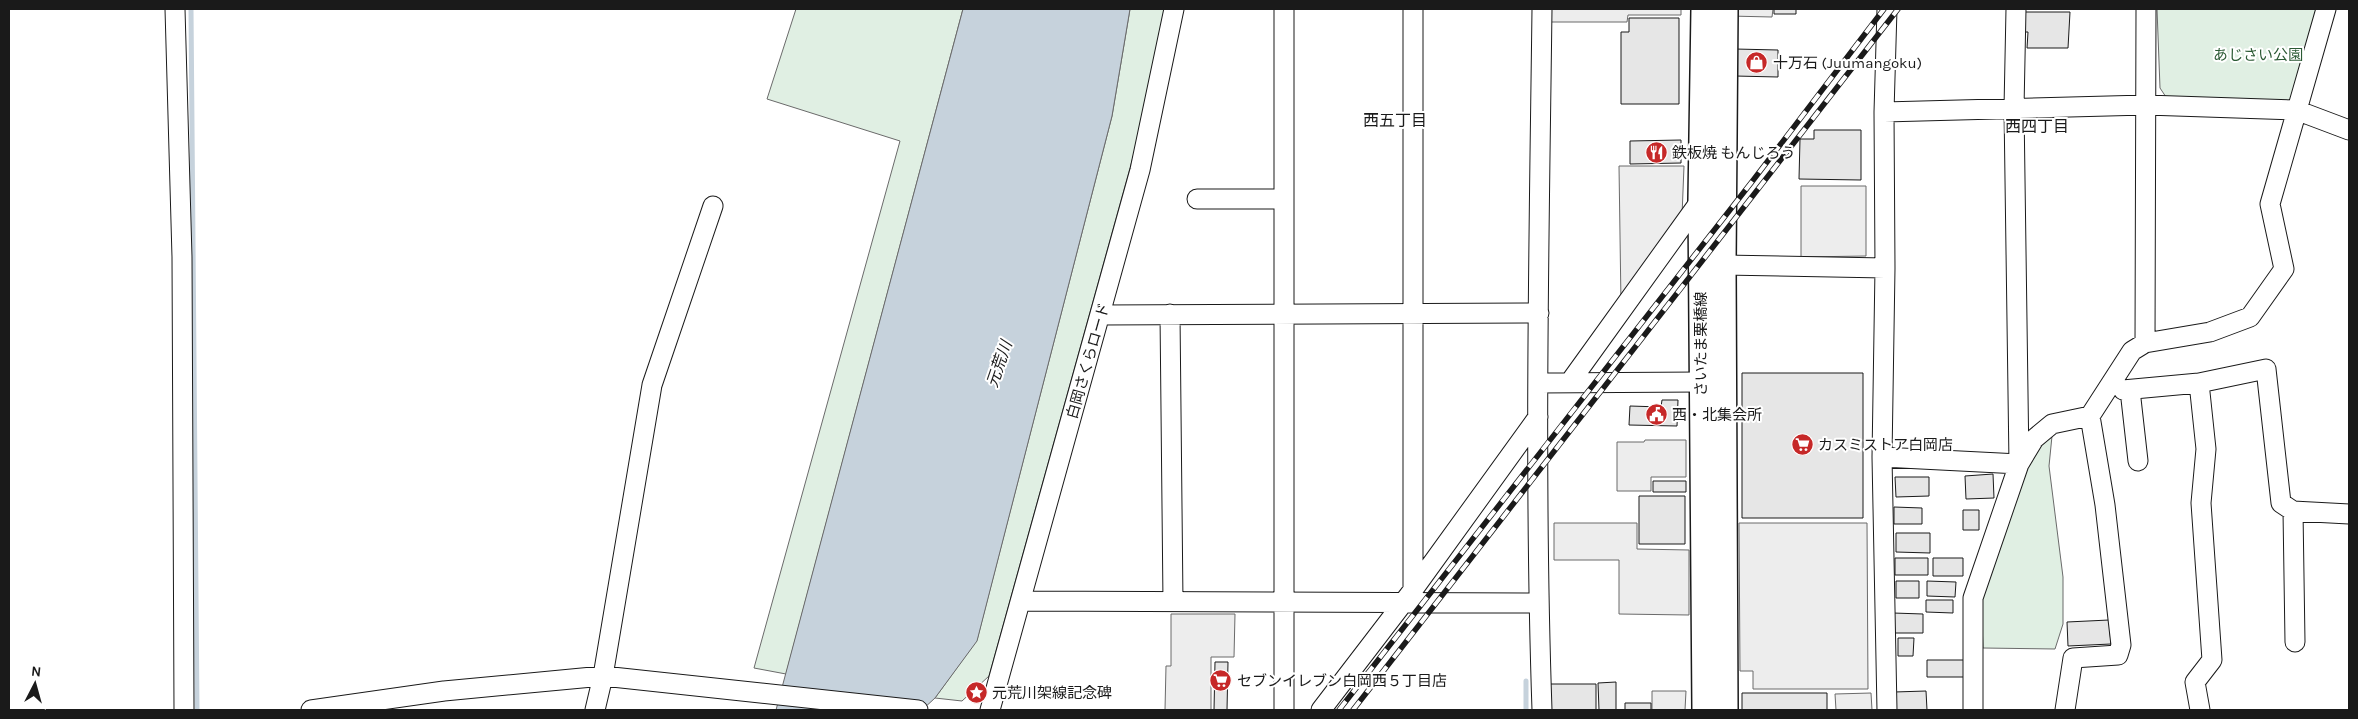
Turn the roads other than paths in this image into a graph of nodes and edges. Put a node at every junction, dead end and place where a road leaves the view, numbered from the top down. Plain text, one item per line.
1 (175, 9) edge
2 (1174, 9) edge
3 (1284, 9) edge
4 (1413, 9) edge
5 (1542, 9) edge
6 (1704, 9) edge
7 (1725, 9) edge
8 (1887, 9) edge
9 (2016, 9) edge
10 (2146, 9) edge
11 (2326, 9) edge
12 (2146, 105) junction
13 (2014, 108) junction
14 (2296, 110) junction
15 (1884, 112) junction
16 (2349, 130) edge
17 (1196, 199) dead end
18 (1284, 199) junction
19 (1701, 200) junction
20 (713, 206) dead end
21 (1723, 266) junction
22 (1885, 268) junction
23 (1284, 313) junction
24 (1539, 313) junction
25 (1170, 314) junction
26 (1414, 314) junction
27 (1101, 315) junction
28 (2145, 343) junction
29 (1538, 382) junction
30 (1570, 382) junction
31 (1701, 382) junction
32 (2199, 382) junction
33 (2090, 416) junction
34 (1538, 417) junction
35 (1882, 457) junction
36 (2138, 461) dead end
37 (2019, 464) junction
38 (2293, 510) junction
39 (2349, 514) edge
40 (1413, 590) junction
41 (1021, 601) junction
42 (1173, 602) junction
43 (1539, 603) junction
44 (1285, 604) junction
45 (1401, 604) junction
46 (2295, 642) dead end
47 (603, 676) junction
48 (184, 710) edge
49 (311, 710) edge
50 (595, 710) edge
51 (918, 710) edge
52 (990, 710) edge
53 (1284, 710) edge
54 (1321, 710) edge
55 (1542, 710) edge
56 (1704, 710) edge
57 (1725, 710) edge
58 (1887, 710) edge
59 (1973, 710) edge
60 (2066, 710) edge
61 (2200, 710) edge

1 - 48 street
2 - 27 street, 白岡さくらロード
3 - 18 street
4 - 26 street
5 - 24 street
6 - 19 main road, さいたま栗橋線
7 - 21 main road, さいたま栗橋線
8 - 15 street
9 - 13 street
10 - 12 street
11 - 14 street
12 - 13 street
12 - 14 street
12 - 28 street
13 - 15 street
13 - 37 street
14 - 16 street
14 - 28 street
15 - 22 street
17 - 18 street
18 - 23 street
19 - 30 street
19 - 31 main road, さいたま栗橋線
20 - 47 street
21 - 22 street
21 - 57 main road, さいたま栗橋線
22 - 35 street
23 - 25 street
23 - 26 street
23 - 44 street
24 - 26 street
24 - 29 street
25 - 27 street
25 - 42 street
26 - 40 street
27 - 41 street, 白岡さくらロード
28 - 33 street
29 - 30 street
29 - 34 street
30 - 31 street
31 - 56 main road, さいたま栗橋線
32 - 36 street
32 - 38 street
32 - 61 street
33 - 37 street
33 - 60 street
34 - 40 street
34 - 43 street
35 - 37 street
35 - 58 street
37 - 59 street
38 - 39 street
38 - 46 street
40 - 45 street
41 - 42 street
41 - 52 street, 白岡さくらロード
42 - 44 street
43 - 45 street
43 - 55 street
44 - 45 street
44 - 53 street
45 - 54 street
47 - 49 street
47 - 50 street
47 - 51 street

